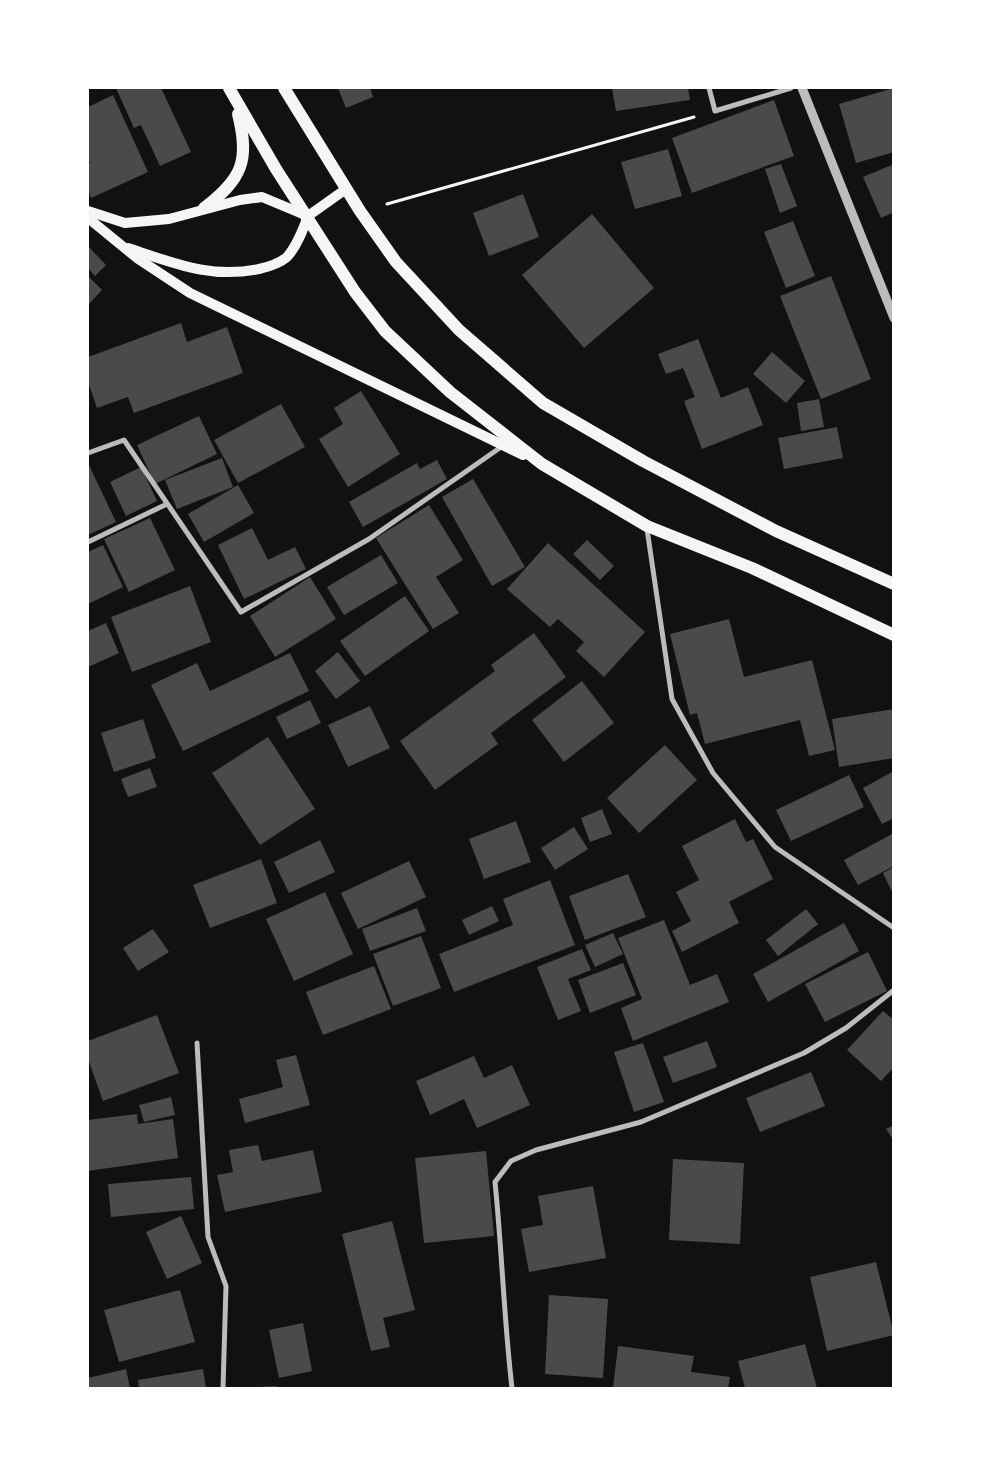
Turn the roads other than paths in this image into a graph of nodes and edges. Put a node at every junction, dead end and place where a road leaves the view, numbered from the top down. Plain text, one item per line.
1 (284, 88) edge
2 (709, 88) edge
3 (790, 88) edge
4 (802, 88) edge
5 (232, 92) edge
6 (346, 189) junction
7 (204, 208) junction
8 (88, 211) edge
9 (308, 216) junction
10 (88, 218) edge
11 (121, 245) junction
12 (894, 318) edge
13 (504, 444) junction
14 (88, 453) edge
15 (542, 464) junction
16 (167, 504) junction
17 (646, 526) junction
18 (88, 542) edge
19 (894, 584) edge
20 (894, 635) edge
21 (894, 928) edge
22 (894, 990) edge
23 (197, 1043) dead end
24 (223, 1388) edge
25 (512, 1388) edge

1 - 6 main road
2 - 3 street
4 - 12 street
5 - 7 main road
5 - 9 main road
6 - 9 main road
6 - 19 main road
7 - 8 main road
7 - 9 main road
9 - 11 main road
9 - 15 main road
10 - 11 main road
11 - 13 main road
13 - 15 main road
13 - 16 street
14 - 16 street
15 - 17 main road
16 - 18 street
17 - 20 main road
17 - 21 street
22 - 25 street
23 - 24 street

